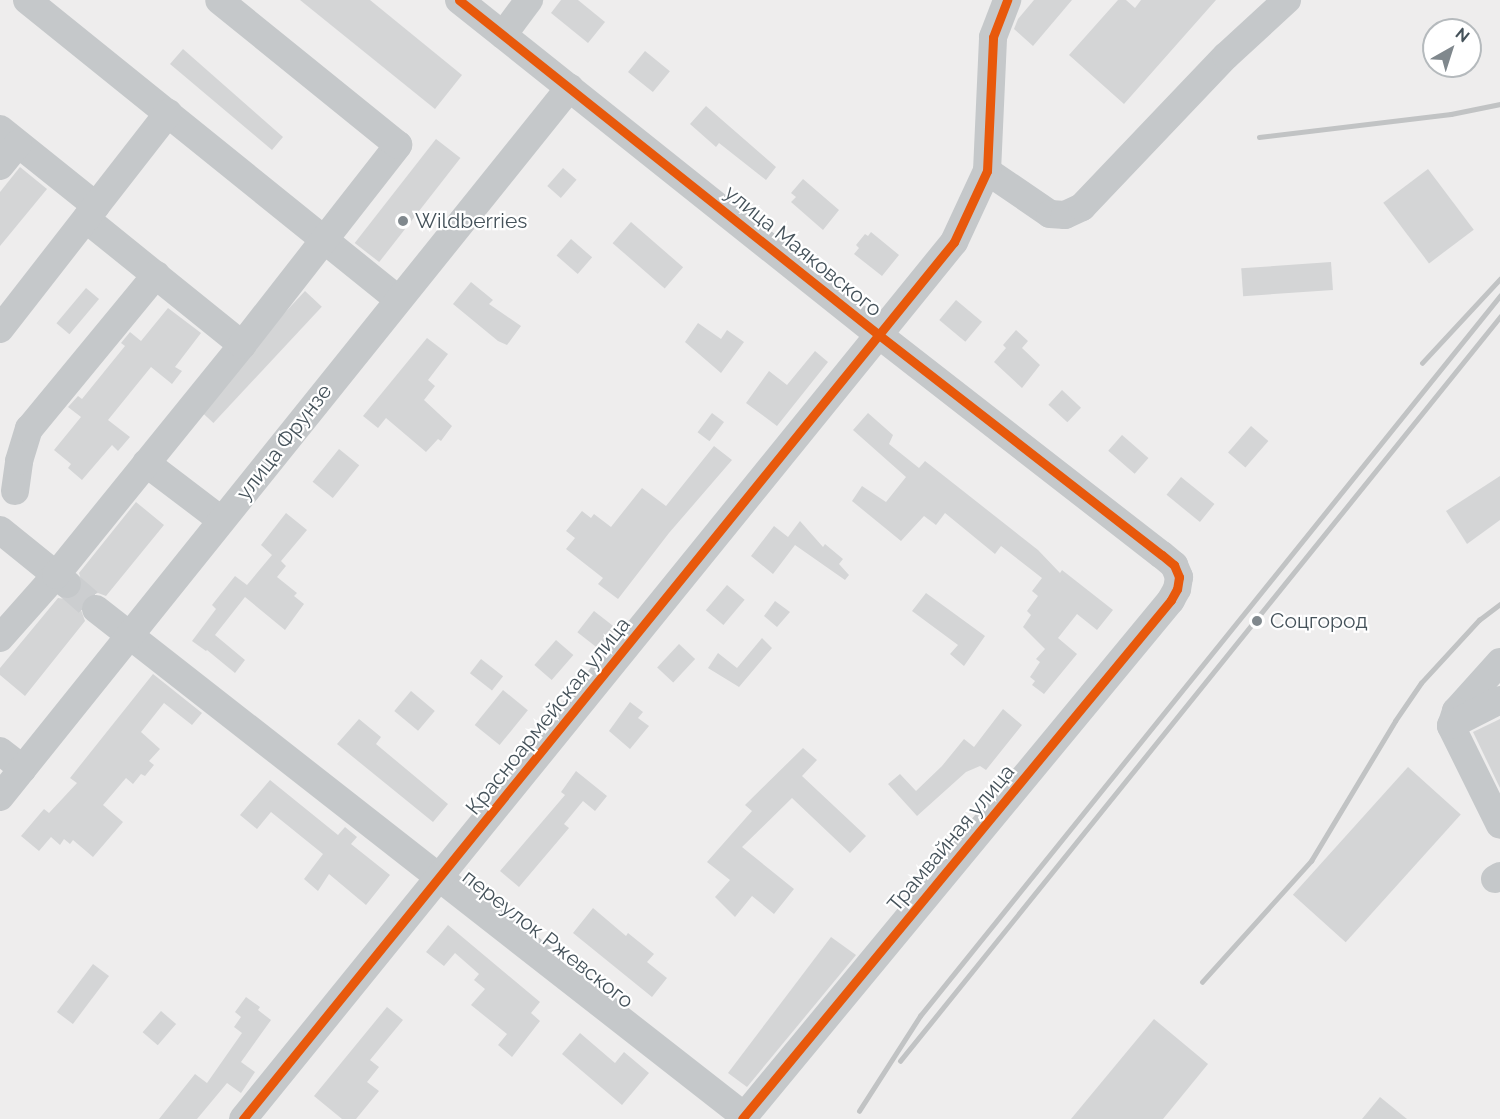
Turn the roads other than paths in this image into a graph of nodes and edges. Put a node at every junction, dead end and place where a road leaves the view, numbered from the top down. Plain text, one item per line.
1 (27, 0) edge
2 (219, 0) edge
3 (459, 0) edge
4 (529, 0) edge
5 (1007, 0) edge
6 (1287, 0) edge
7 (503, 35) junction
8 (570, 87) junction
9 (168, 113) junction
10 (9, 136) edge
11 (0, 166) edge
12 (987, 171) junction
13 (91, 213) junction
14 (324, 240) junction
15 (156, 275) junction
16 (398, 299) junction
17 (0, 329) edge
18 (879, 335) junction
19 (242, 345) junction
20 (146, 463) junction
21 (15, 491) dead end
22 (222, 520) junction
23 (0, 530) edge
24 (1179, 577) joint
25 (61, 580) junction
26 (96, 609) tunnel mouth
27 (129, 636) junction
28 (0, 638) edge
29 (1500, 662) edge
30 (1500, 700) edge
31 (1451, 726) junction
32 (0, 751) edge
33 (23, 769) junction
34 (0, 797) edge
35 (1500, 825) edge
36 (441, 878) junction
37 (743, 1118) edge
38 (243, 1119) edge

1 - 9 street
2 - 14 street
3 - 7 street, улица Маяковского
4 - 7 street
5 - 12 street
6 - 12 street
7 - 8 street, улица Маяковского
8 - 16 street, улица Фрунзе
8 - 18 street, улица Маяковского
9 - 13 street
9 - 14 street
10 - 11 street
10 - 13 street
12 - 18 street, Красноармейская улица
13 - 15 street
13 - 17 street
14 - 16 street
14 - 19 street
15 - 19 street
15 - 21 street
16 - 22 street, улица Фрунзе
18 - 24 street, улица Маяковского
18 - 36 street, Красноармейская улица
19 - 20 street
20 - 22 street
20 - 25 street
22 - 27 street, улица Фрунзе
23 - 25 street
24 - 37 street, Трамвайная улица
25 - 28 street
26 - 27 street, переулок Ржевского
27 - 33 street, улица Фрунзе
27 - 36 street, переулок Ржевского
29 - 31 street
30 - 31 street
31 - 35 street
32 - 33 street
33 - 34 street, улица Фрунзе
36 - 37 street, переулок Ржевского
36 - 38 street, Красноармейская улица

